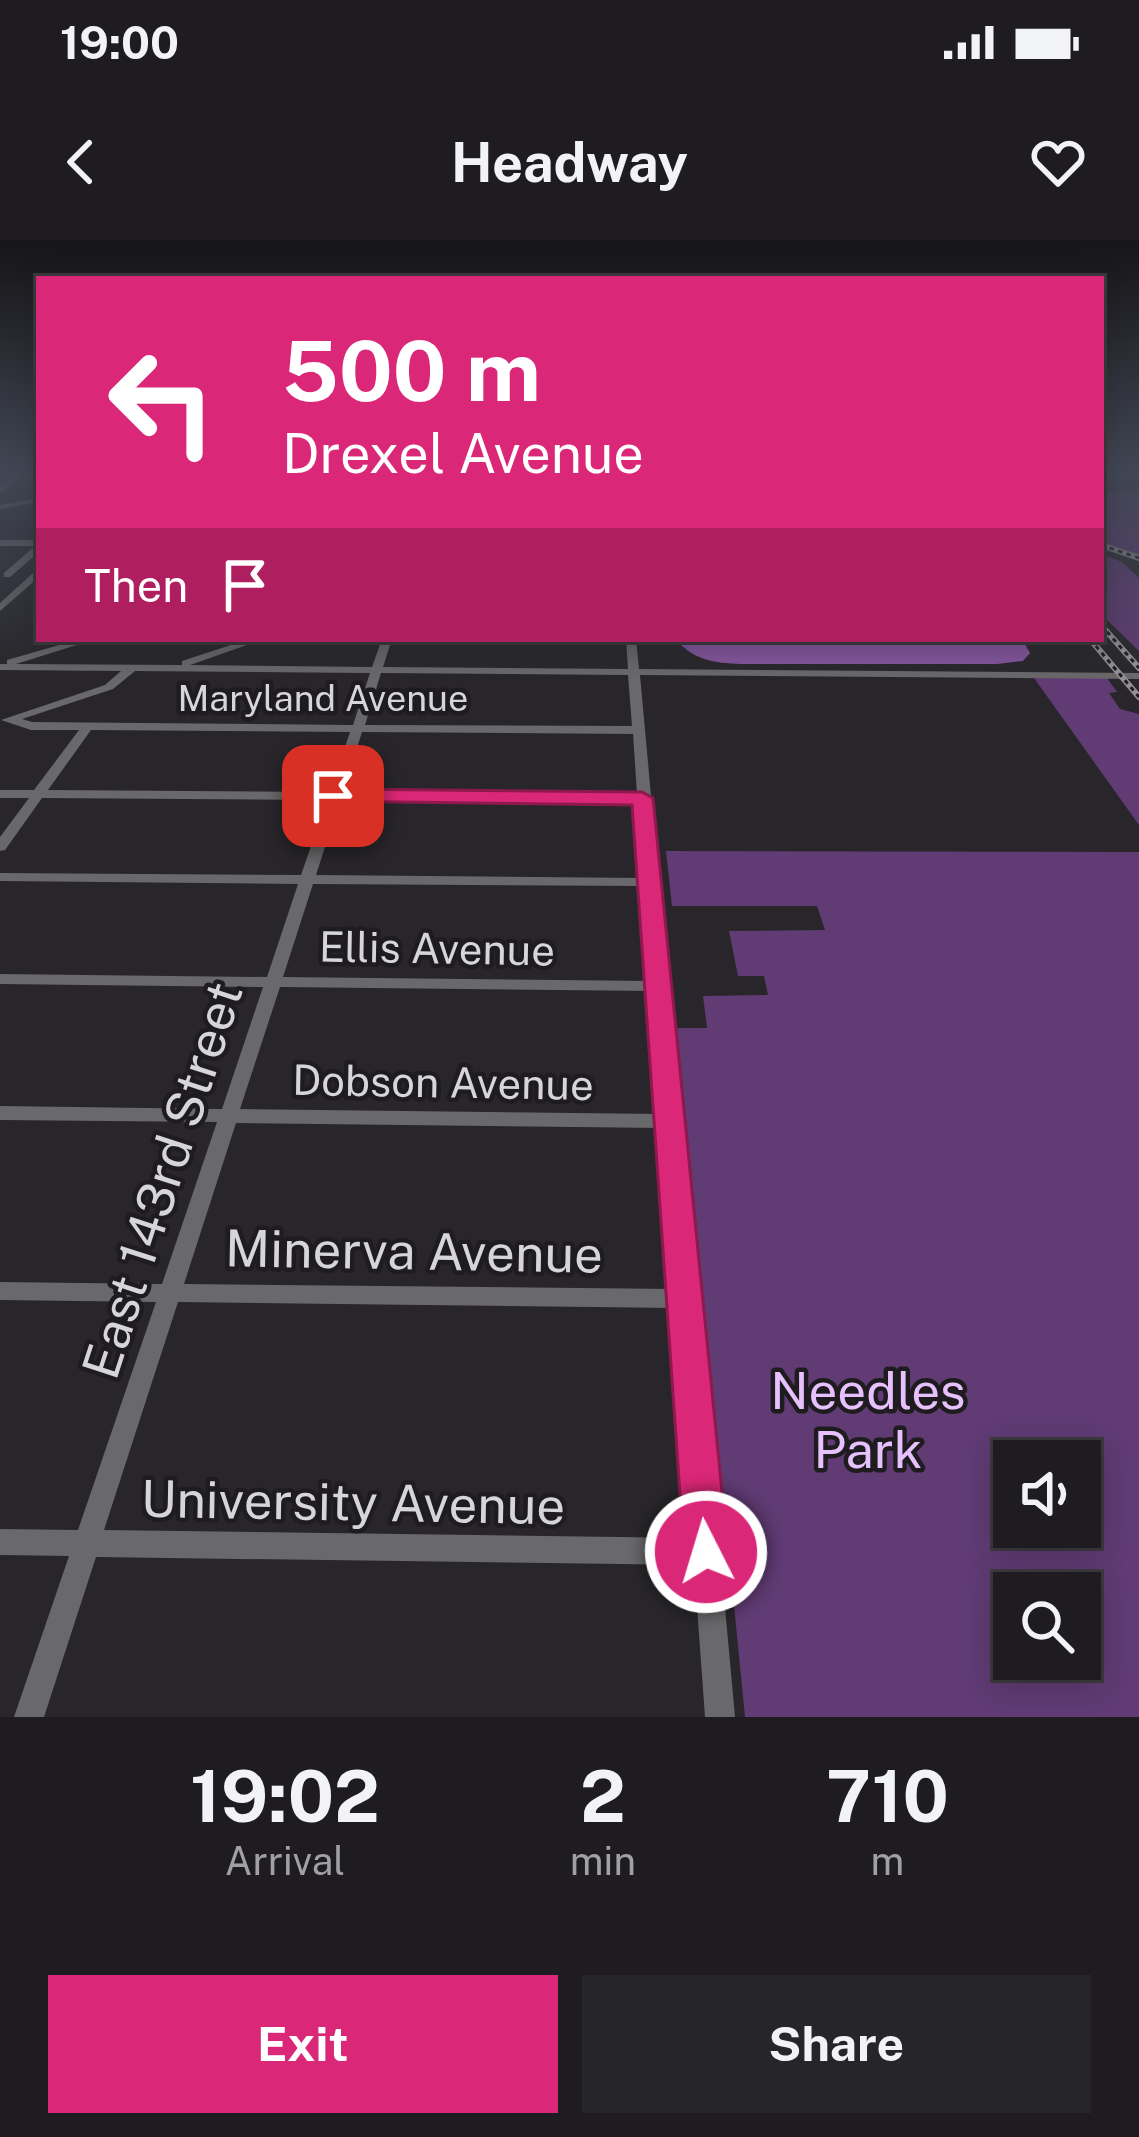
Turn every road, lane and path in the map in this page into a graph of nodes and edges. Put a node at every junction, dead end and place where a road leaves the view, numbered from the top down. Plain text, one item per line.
1 (0, 543) edge
2 (36, 545) edge
3 (36, 548) edge
4 (4, 575) edge
5 (36, 575) edge
6 (36, 577) edge
7 (0, 608) edge
8 (84, 642) edge
9 (251, 642) edge
10 (386, 642) edge
11 (631, 642) edge
12 (36, 662) junction
13 (0, 666) edge
14 (132, 668) junction
15 (175, 668) junction
16 (375, 670) junction
17 (633, 671) junction
18 (1139, 676) edge
19 (5, 720) edge
20 (88, 727) junction
21 (356, 728) junction
22 (637, 730) junction
23 (0, 794) edge
24 (39, 794) junction
25 (333, 796) junction
26 (642, 798) junction
27 (0, 847) edge
28 (0, 877) edge
29 (306, 879) junction
30 (649, 882) junction
31 (0, 980) edge
32 (272, 982) junction
33 (657, 986) junction
34 (0, 1113) edge
35 (228, 1115) junction
36 (669, 1120) junction
37 (0, 1292) edge
38 (169, 1293) junction
39 (684, 1299) junction
40 (0, 1542) edge
41 (86, 1543) junction
42 (706, 1552) junction
43 (28, 1717) edge
44 (719, 1717) edge

1 - 2 street
3 - 4 street
4 - 5 street
6 - 7 street
8 - 12 street
9 - 15 street
10 - 16 street, East 143rd Street
11 - 17 street
12 - 13 street
12 - 14 street
14 - 15 street
14 - 19 street
15 - 16 street
16 - 17 street
16 - 21 street, East 143rd Street
17 - 18 street
17 - 22 street
19 - 20 street, Maryland Avenue
20 - 21 street, Maryland Avenue
20 - 24 street
21 - 22 street, Maryland Avenue
21 - 25 street, East 143rd Street
22 - 26 street
23 - 24 street
24 - 25 street
24 - 27 street
25 - 26 street
25 - 29 street, East 143rd Street
26 - 30 street
28 - 29 street
29 - 30 street
29 - 32 street, East 143rd Street
30 - 33 street
31 - 32 street, Ellis Avenue
32 - 33 street, Ellis Avenue
32 - 35 street, East 143rd Street
33 - 36 street
34 - 35 street, Dobson Avenue
35 - 36 street, Dobson Avenue
35 - 38 street, East 143rd Street
36 - 39 street
37 - 38 street, Minerva Avenue
38 - 39 street, Minerva Avenue
38 - 41 street, East 143rd Street
39 - 42 street
40 - 41 street, University Avenue
41 - 42 street, University Avenue
41 - 43 street, East 143rd Street
42 - 44 street

